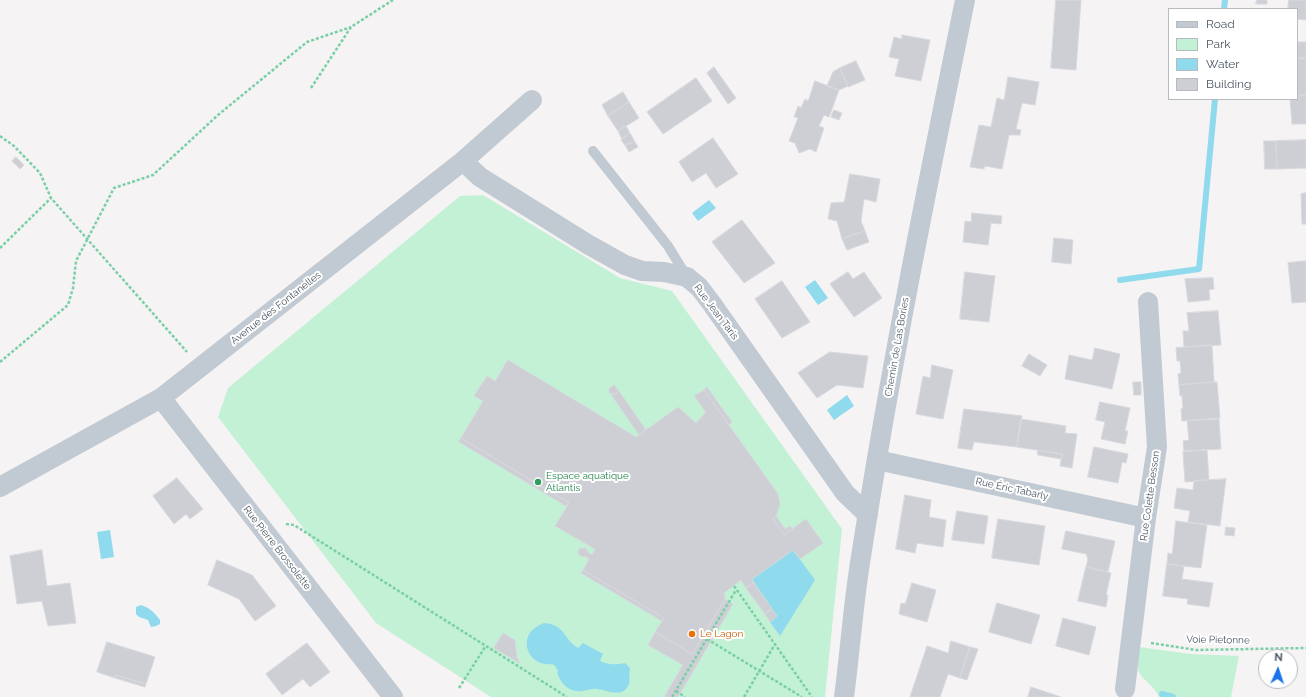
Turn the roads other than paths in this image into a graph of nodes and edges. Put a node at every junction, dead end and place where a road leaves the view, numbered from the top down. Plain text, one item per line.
1 (965, 0) edge
2 (532, 100) dead end
3 (594, 151) dead end
4 (463, 161) junction
5 (687, 276) junction
6 (1148, 302) dead end
7 (161, 398) junction
8 (877, 460) junction
9 (0, 487) edge
10 (868, 515) junction
11 (1146, 518) junction
12 (1125, 689) dead end
13 (393, 697) edge
14 (844, 697) edge

1 - 8 street, Chemin de Las Bories
2 - 4 street, Avenue des Fontanelles
3 - 5 lane
4 - 5 street, Rue Jean Taris
4 - 7 street, Avenue des Fontanelles
5 - 10 street, Rue Jean Taris
6 - 11 street, Rue Colette Besson
7 - 9 street, Avenue des Fontanelles
7 - 13 street, Rue Pierre Brossolette
8 - 10 street, Chemin de Las Bories
8 - 11 street, Rue Éric Tabarly
10 - 14 street, Chemin de Las Bories
11 - 12 street, Rue Colette Besson

